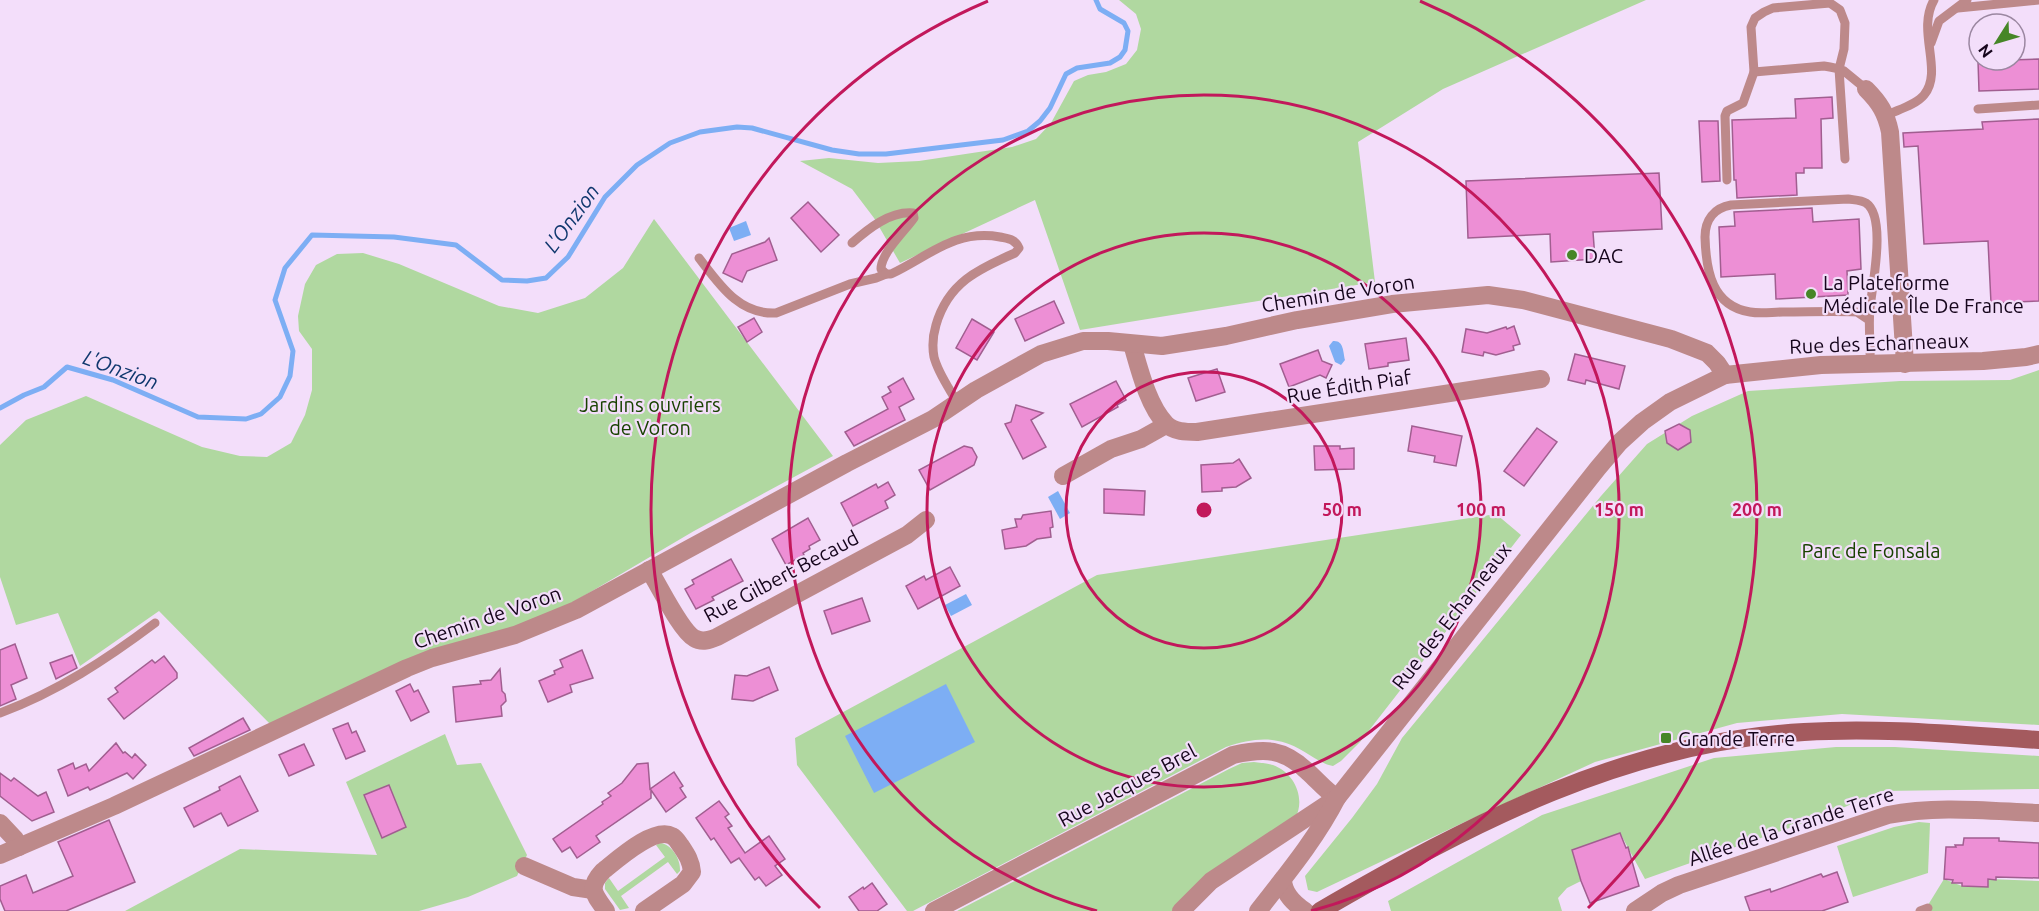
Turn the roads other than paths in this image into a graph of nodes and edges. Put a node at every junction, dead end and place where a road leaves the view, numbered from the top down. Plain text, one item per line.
1 (1934, 0) edge
2 (1967, 0) edge
3 (2039, 0) edge
4 (1958, 8) junction
5 (1929, 48) junction
6 (1839, 69) junction
7 (1754, 72) junction
8 (1866, 89) joint
9 (2039, 105) edge
10 (1978, 109) dead end
11 (1887, 115) junction
12 (1845, 159) dead end
13 (1727, 180) dead end
14 (852, 243) dead end
15 (699, 258) dead end
16 (886, 274) junction
17 (1869, 320) junction
18 (1132, 344) junction
19 (2039, 354) edge
20 (1870, 364) junction
21 (1905, 364) junction
22 (1725, 375) junction
23 (1541, 379) dead end
24 (957, 402) junction
25 (1166, 425) junction
26 (1063, 476) dead end
27 (926, 520) dead end
28 (650, 570) junction
29 (155, 623) dead end
30 (0, 713) edge
31 (2039, 740) edge
32 (1337, 798) junction
33 (2039, 813) edge
34 (0, 823) edge
35 (19, 847) junction
36 (0, 855) edge
37 (524, 866) dead end
38 (1282, 879) junction
39 (593, 890) junction
40 (606, 911) edge
41 (644, 911) edge
42 (934, 911) edge
43 (1181, 911) edge
44 (1258, 911) edge
45 (1305, 911) edge
46 (1320, 911) edge
47 (1635, 911) edge

1 - 5 lane
2 - 4 lane
3 - 4 lane
4 - 5 lane
5 - 11 lane
6 - 7 lane
6 - 7 lane
6 - 8 lane
6 - 12 lane
7 - 13 lane
8 - 11 street
9 - 10 lane
11 - 21 street
14 - 16 lane
15 - 16 lane
16 - 24 lane
17 - 17 lane
17 - 20 lane
18 - 22 street, Chemin de Voron
18 - 24 street, Chemin de Voron
18 - 25 street
19 - 21 street, Rue des Echarneaux
20 - 21 street, Rue des Echarneaux
20 - 22 street, Rue des Echarneaux
22 - 32 street, Rue des Echarneaux
23 - 25 street, Rue Édith Piaf
24 - 28 street, Chemin de Voron
25 - 26 street
27 - 28 street, Rue Gilbert Becaud
28 - 35 street, Chemin de Voron
29 - 30 lane
31 - 46 street
32 - 38 street, Rue des Echarneaux
32 - 42 street, Rue Jacques Brel
32 - 43 street, Rue des Echarneaux
33 - 47 street, Allée de la Grande Terre
34 - 35 street
35 - 36 street, Chemin de Voron
37 - 39 street
38 - 44 street, Rue des Echarneaux
38 - 45 street
39 - 40 street
39 - 41 street

